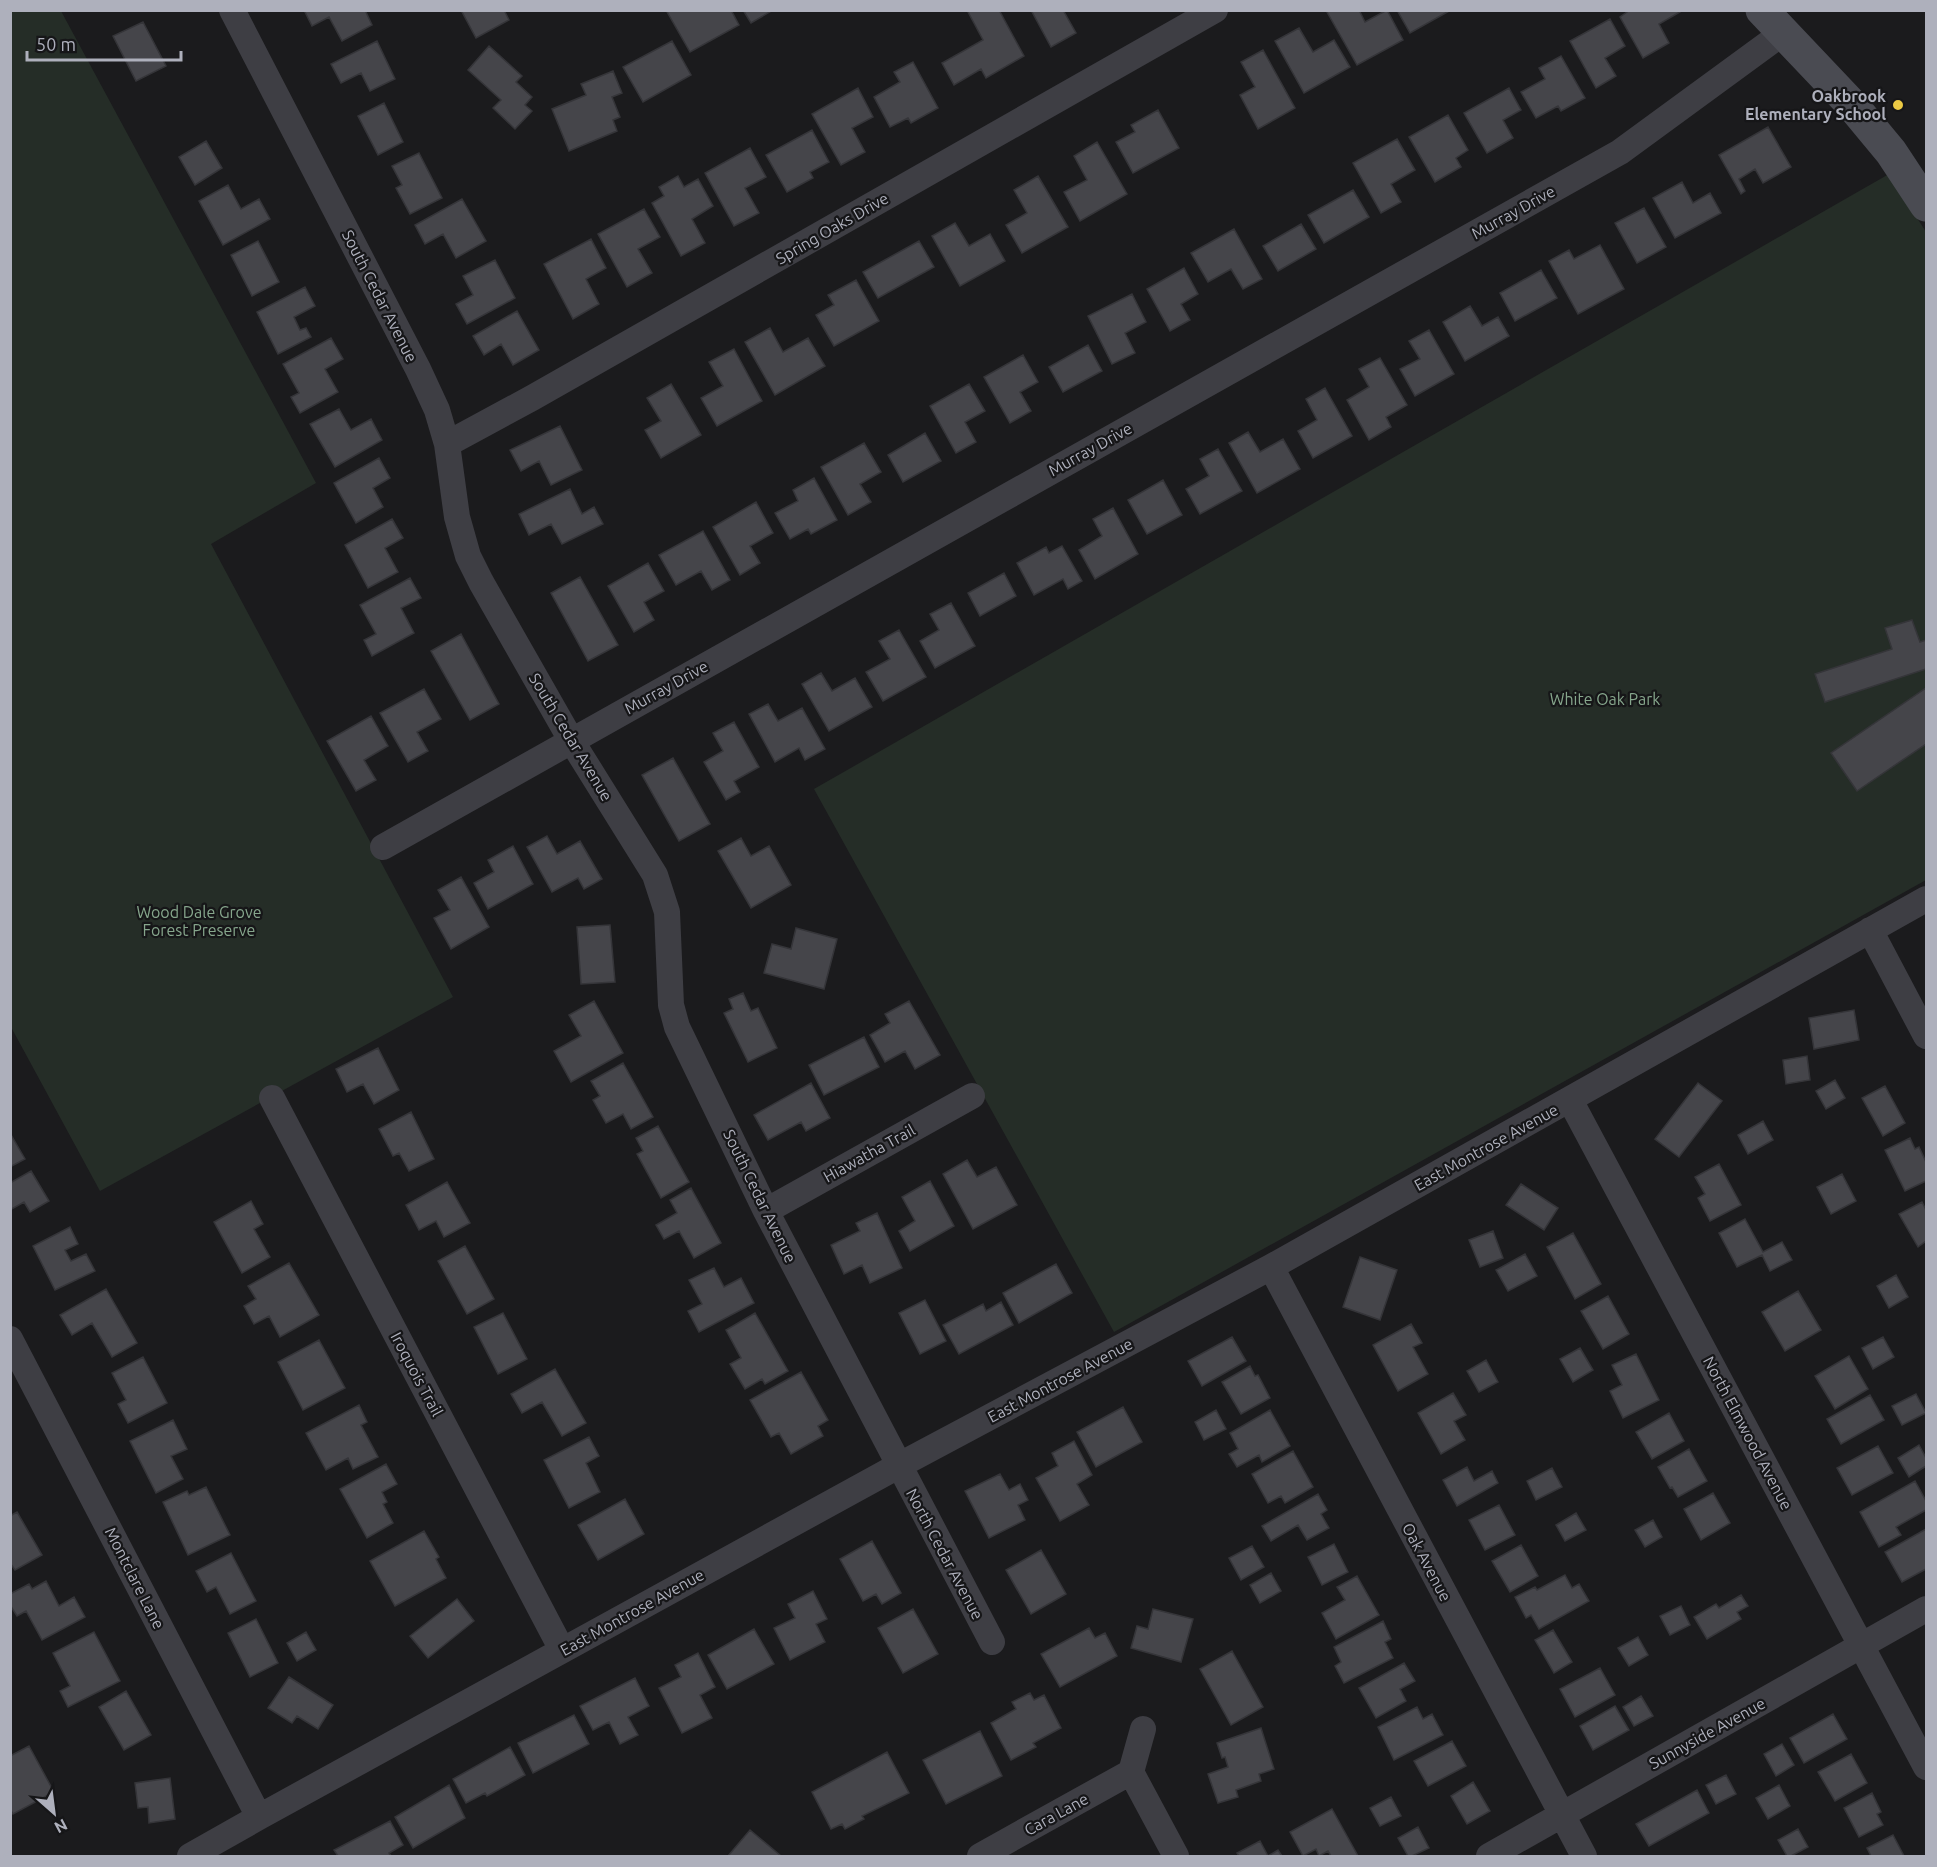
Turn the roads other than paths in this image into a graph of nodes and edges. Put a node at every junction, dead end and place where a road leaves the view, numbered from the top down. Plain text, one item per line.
1 (232, 10) edge
2 (1215, 10) edge
3 (1773, 21) edge
4 (1926, 206) edge
5 (447, 444) junction
6 (571, 740) junction
7 (383, 847) dead end
8 (1926, 899) edge
9 (1870, 930) junction
10 (1926, 1036) edge
11 (972, 1095) dead end
12 (272, 1098) dead end
13 (1570, 1100) junction
14 (766, 1211) junction
15 (1271, 1267) junction
16 (10, 1340) edge
17 (898, 1466) junction
18 (1926, 1609) edge
19 (992, 1642) dead end
20 (1862, 1646) junction
21 (562, 1650) junction
22 (1143, 1729) dead end
23 (1926, 1767) edge
24 (1131, 1772) junction
25 (1562, 1815) junction
26 (259, 1817) junction
27 (190, 1857) edge
28 (980, 1857) edge
29 (1176, 1857) edge
30 (1489, 1857) edge
31 (1584, 1857) edge

1 - 5 street, South Cedar Avenue
2 - 5 street, Spring Oaks Drive
3 - 4 main road
3 - 6 street, Murray Drive
5 - 6 street, South Cedar Avenue
6 - 7 street, Murray Drive
6 - 14 street, South Cedar Avenue
8 - 9 street, East Montrose Avenue
9 - 10 street
9 - 13 street, East Montrose Avenue
11 - 14 street, Hiawatha Trail
12 - 21 street, Iroquois Trail
13 - 15 street, East Montrose Avenue
13 - 20 street, North Elmwood Avenue
14 - 17 street, South Cedar Avenue
15 - 17 street, East Montrose Avenue
15 - 25 street, Oak Avenue
16 - 26 street, Montclare Lane
17 - 19 street, North Cedar Avenue
17 - 21 street, East Montrose Avenue
18 - 20 street, Sunnyside Avenue
20 - 23 street, North Elmwood Avenue
20 - 25 street, Sunnyside Avenue
21 - 26 street, East Montrose Avenue
22 - 24 street
24 - 28 street, Cara Lane
24 - 29 street
25 - 30 street, Sunnyside Avenue
25 - 31 street, Oak Avenue
26 - 27 street, East Montrose Avenue

